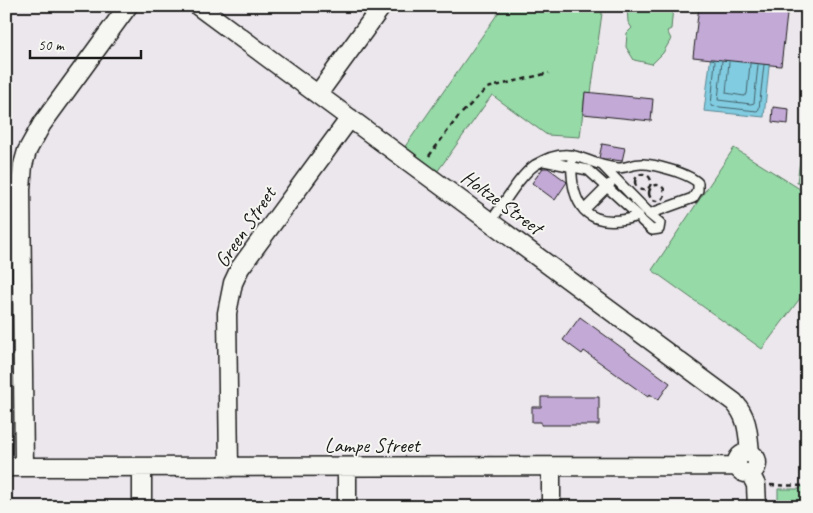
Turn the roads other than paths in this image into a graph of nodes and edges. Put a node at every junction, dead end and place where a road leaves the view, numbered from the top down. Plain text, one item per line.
1 (128, 6) edge
2 (198, 6) edge
3 (382, 6) edge
4 (318, 94) junction
5 (350, 118) junction
6 (572, 155) junction
7 (544, 161) junction
8 (596, 162) junction
9 (572, 165) junction
10 (629, 166) junction
11 (615, 178) junction
12 (607, 186) junction
13 (624, 187) junction
14 (584, 210) junction
15 (644, 215) junction
16 (490, 222) junction
17 (6, 467) edge
18 (24, 467) junction
19 (142, 467) junction
20 (551, 467) junction
21 (229, 468) junction
22 (347, 468) junction
23 (748, 474) junction
24 (142, 507) edge
25 (347, 507) edge
26 (551, 507) edge
27 (757, 507) edge

1 - 18 street
2 - 4 street, Holtze Street
3 - 4 street
4 - 5 street, Holtze Street
5 - 16 street, Holtze Street
5 - 21 street, Green Street
6 - 7 lane
6 - 8 lane
6 - 9 lane
7 - 9 lane
7 - 16 lane
8 - 10 lane
8 - 11 lane
9 - 12 lane
9 - 14 lane
10 - 11 lane
10 - 13 lane
10 - 15 lane
11 - 12 lane
11 - 13 lane
12 - 14 lane
12 - 15 lane
13 - 15 lane
14 - 15 lane
16 - 23 street, Holtze Street
17 - 18 street, Lampe Street
18 - 19 street, Lampe Street
19 - 21 street, Lampe Street
19 - 24 street
20 - 22 street, Lampe Street
20 - 23 street, Lampe Street
20 - 26 street
21 - 22 street, Lampe Street
22 - 25 street
23 - 27 street

